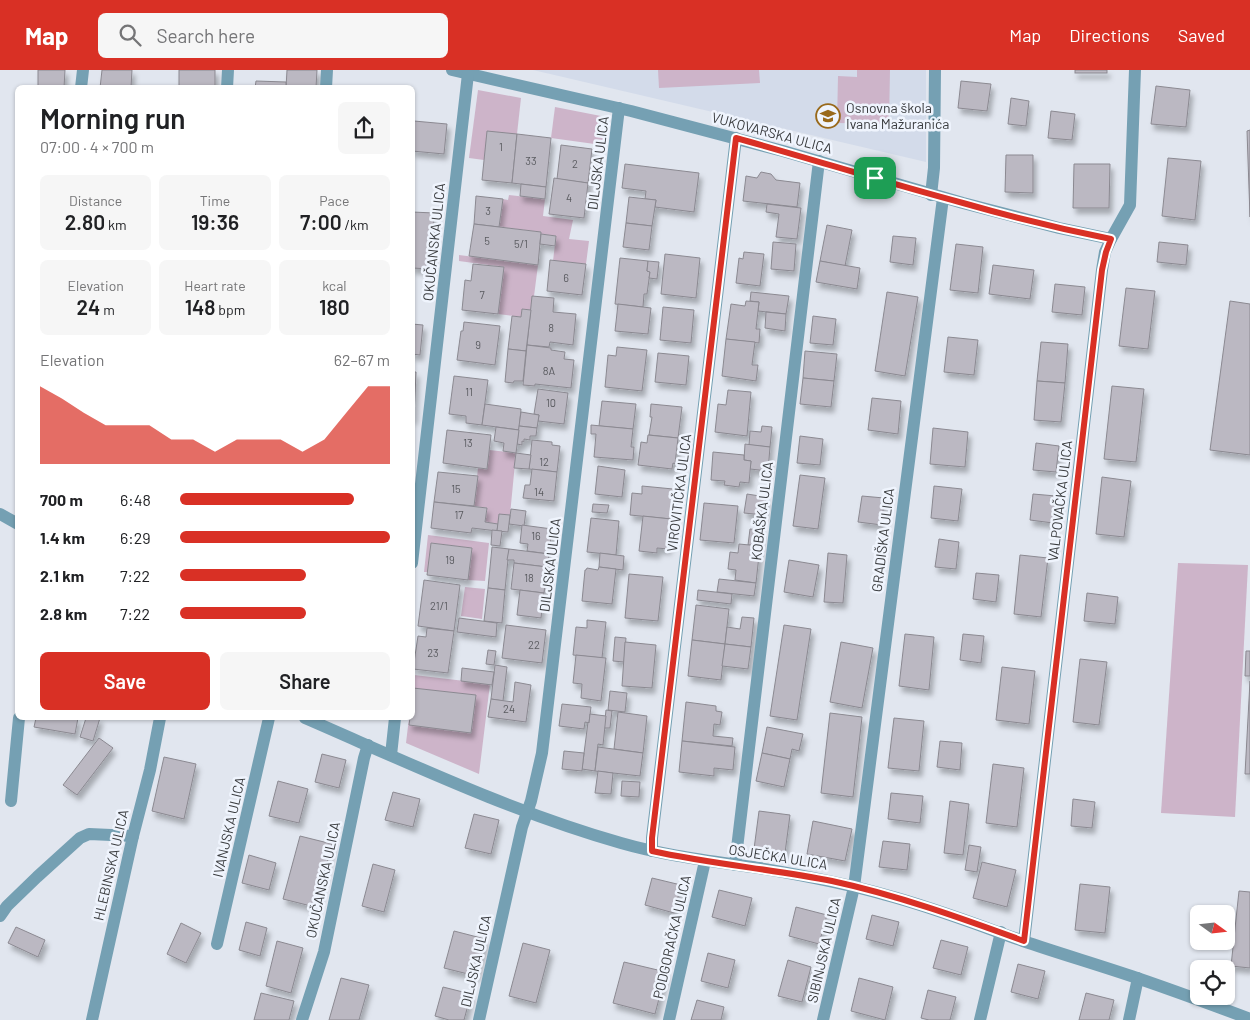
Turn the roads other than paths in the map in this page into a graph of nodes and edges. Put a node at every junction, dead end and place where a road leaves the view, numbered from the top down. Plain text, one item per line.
1 (83, 70) edge
2 (228, 70) edge
3 (327, 70) edge
4 (452, 70) edge
5 (935, 70) edge
6 (1136, 70) edge
7 (476, 74) edge
8 (81, 85) edge
9 (227, 85) edge
10 (326, 85) edge
11 (620, 108) junction
12 (736, 138) junction
13 (819, 161) junction
14 (937, 196) junction
15 (1111, 239) junction
16 (0, 514) edge
17 (15, 522) edge
18 (415, 540) edge
19 (18, 720) edge
20 (160, 720) edge
21 (269, 720) edge
22 (311, 720) edge
23 (395, 720) edge
24 (368, 745) junction
25 (390, 755) junction
26 (12, 801) dead end
27 (527, 812) junction
28 (133, 836) junction
29 (652, 851) junction
30 (705, 861) junction
31 (734, 865) junction
32 (854, 887) junction
33 (0, 916) edge
34 (1000, 932) junction
35 (1024, 941) junction
36 (217, 944) dead end
37 (1138, 978) junction
38 (1250, 1019) edge
39 (92, 1020) edge
40 (302, 1020) edge
41 (478, 1020) edge
42 (668, 1020) edge
43 (823, 1020) edge
44 (980, 1020) edge
45 (1129, 1020) edge

1 - 8 street
2 - 9 street
3 - 10 street
4 - 7 street, VUKOVARSKA ULICA
5 - 14 street, GRADIŠKA ULICA
6 - 15 street, VALPOVAČKA ULICA
7 - 11 street, VUKOVARSKA ULICA
7 - 18 street, OKUČANSKA ULICA
11 - 12 street, VUKOVARSKA ULICA
11 - 27 street, DILJSKA ULICA
12 - 13 street, VUKOVARSKA ULICA
12 - 29 street, VIROVITIČKA ULICA
13 - 14 street, VUKOVARSKA ULICA
13 - 31 street, KOBAŠKA ULICA
14 - 15 street, VUKOVARSKA ULICA
14 - 32 street, GRADIŠKA ULICA
15 - 35 street, VALPOVAČKA ULICA
16 - 17 street
19 - 26 street
20 - 28 street, HLEBINSKA ULICA
21 - 36 street, IVANJSKA ULICA
22 - 24 street, OSJEČKA ULICA
23 - 25 street
24 - 25 street, OSJEČKA ULICA
24 - 40 street, OKUČANSKA ULICA
25 - 27 street, OSJEČKA ULICA
27 - 29 street, OSJEČKA ULICA
27 - 41 street, DILJSKA ULICA
28 - 33 street
28 - 39 street, HLEBINSKA ULICA
29 - 30 street, OSJEČKA ULICA
30 - 31 street, OSJEČKA ULICA
30 - 42 street, PODGORAČKA ULICA
31 - 32 street, OSJEČKA ULICA
32 - 34 street, OSJEČKA ULICA
32 - 43 street, SIBINJSKA ULICA
34 - 35 street, OSJEČKA ULICA
34 - 44 street
35 - 37 street, OSJEČKA ULICA
37 - 38 street, OSJEČKA ULICA
37 - 45 street

